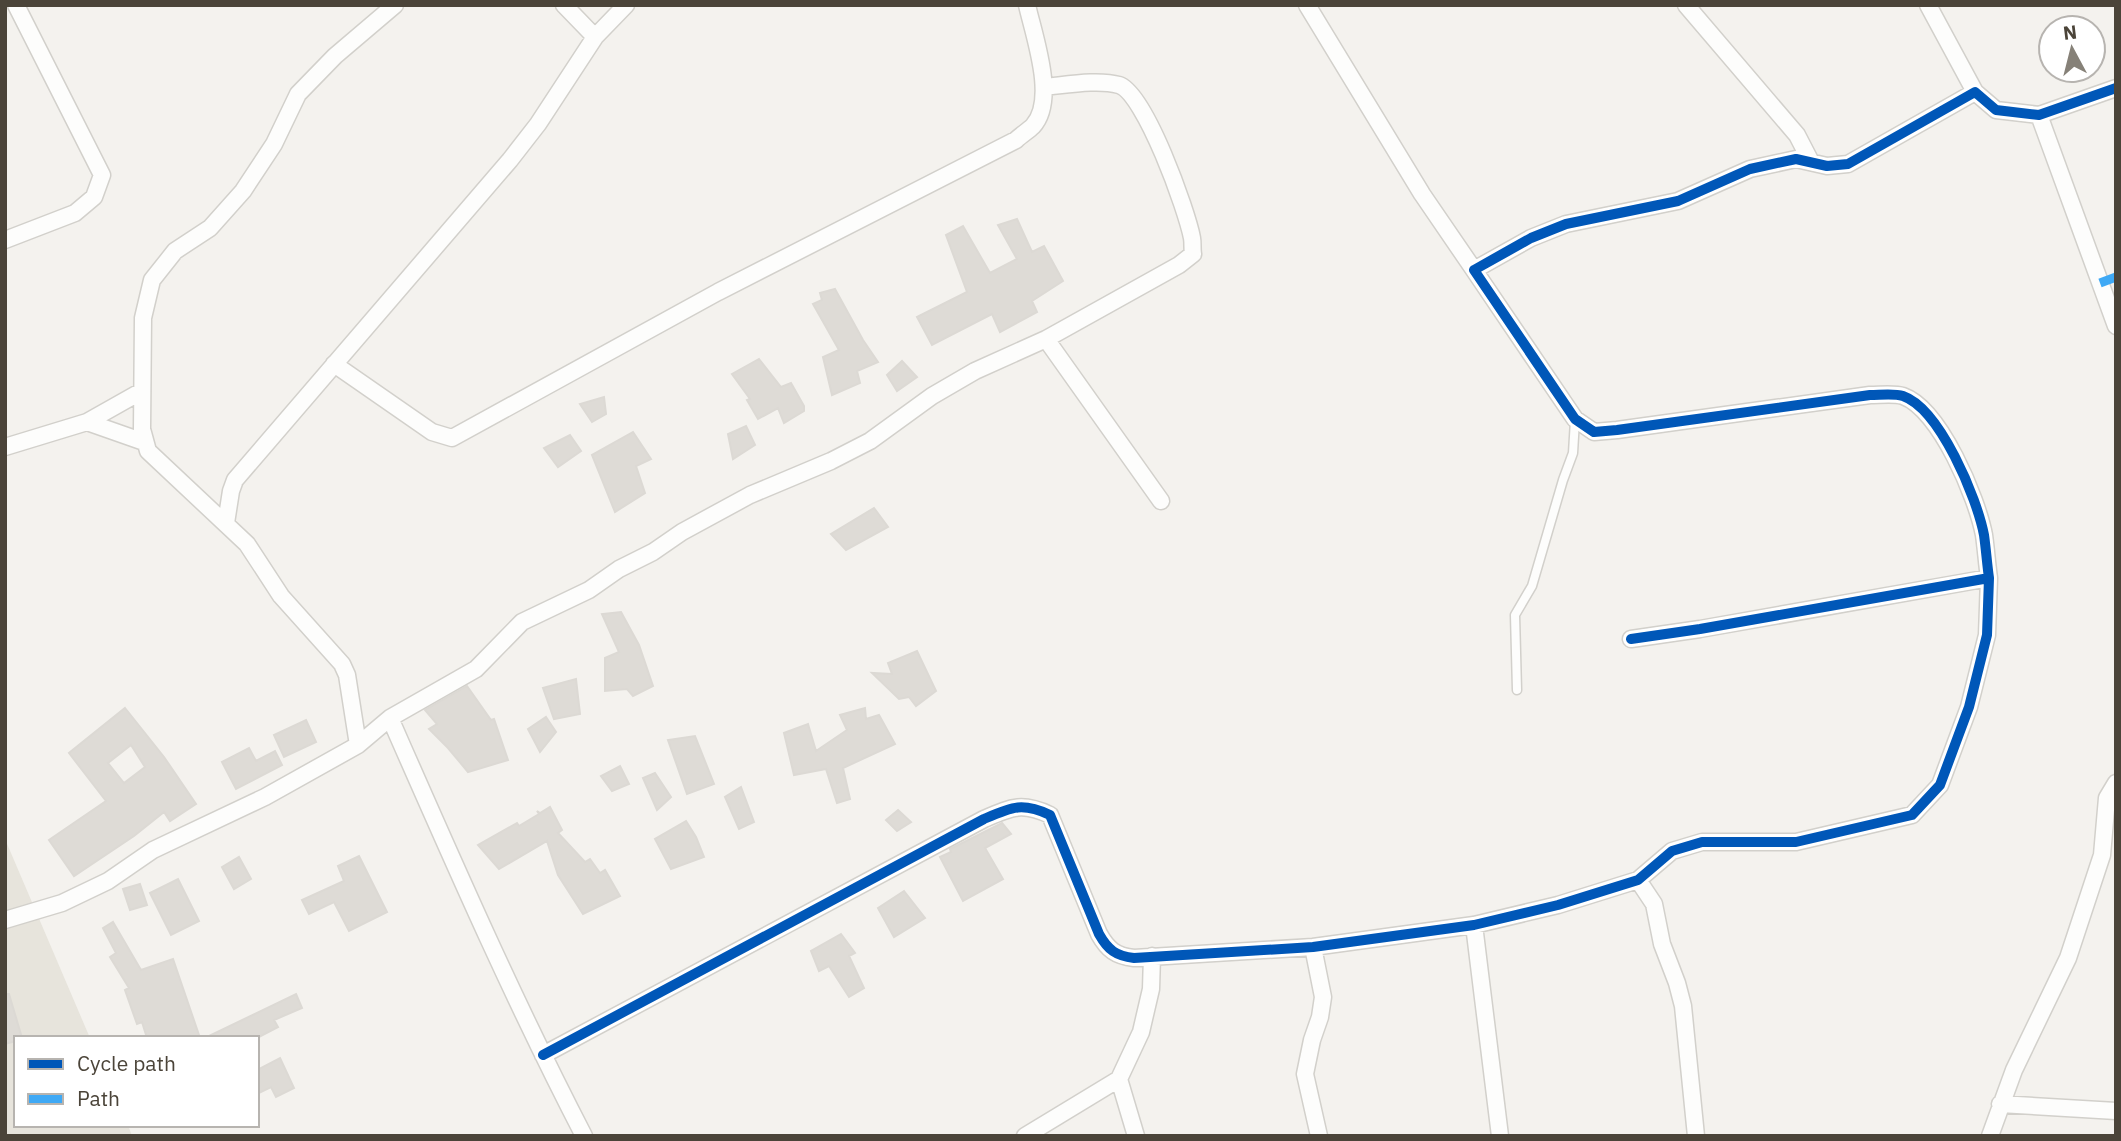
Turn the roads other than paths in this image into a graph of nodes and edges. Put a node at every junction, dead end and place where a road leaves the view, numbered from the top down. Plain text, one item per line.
1 (16, 5) edge
2 (395, 5) edge
3 (564, 5) edge
4 (626, 5) edge
5 (1027, 5) edge
6 (1307, 5) edge
7 (1686, 5) edge
8 (1928, 5) edge
9 (594, 37) junction
10 (1044, 87) junction
11 (2116, 88) edge
12 (1975, 92) junction
13 (2039, 115) junction
14 (1811, 162) junction
15 (5, 240) edge
16 (1474, 270) junction
17 (2116, 326) edge
18 (1046, 339) junction
19 (334, 364) junction
20 (142, 391) junction
21 (1575, 419) junction
22 (86, 422) junction
23 (144, 442) junction
24 (5, 447) edge
25 (1161, 501) dead end
26 (226, 523) junction
27 (1989, 578) junction
28 (1631, 639) dead end
29 (1517, 690) dead end
30 (390, 718) junction
31 (358, 745) junction
32 (2116, 783) edge
33 (1638, 880) junction
34 (5, 920) edge
35 (1474, 925) junction
36 (1313, 947) junction
37 (1152, 956) junction
38 (543, 1055) junction
39 (1119, 1079) junction
40 (2000, 1104) junction
41 (2116, 1111) edge
42 (584, 1136) edge
43 (1025, 1136) edge
44 (1136, 1136) edge
45 (1319, 1136) edge
46 (1500, 1136) edge
47 (1696, 1136) edge
48 (1990, 1136) edge

1 - 15 street
2 - 20 street
3 - 9 street
4 - 9 street
5 - 10 street
6 - 16 street
7 - 14 street
8 - 12 street
9 - 19 street
10 - 18 street
10 - 19 street
11 - 13 street
12 - 13 street
12 - 14 street
13 - 17 street
14 - 16 street
16 - 21 street
18 - 25 street
18 - 30 street
19 - 26 street
20 - 22 street
20 - 23 street
21 - 27 street
21 - 29 lane
22 - 23 street
22 - 24 street
23 - 26 street
26 - 31 street
27 - 28 street
27 - 33 street
30 - 31 street
30 - 38 street
31 - 34 street
32 - 40 street
33 - 35 street
33 - 47 street
35 - 36 street
35 - 46 street
36 - 37 street
36 - 45 street
37 - 38 street
37 - 39 street
38 - 42 street
39 - 43 street
39 - 44 street
40 - 41 street
40 - 48 street

